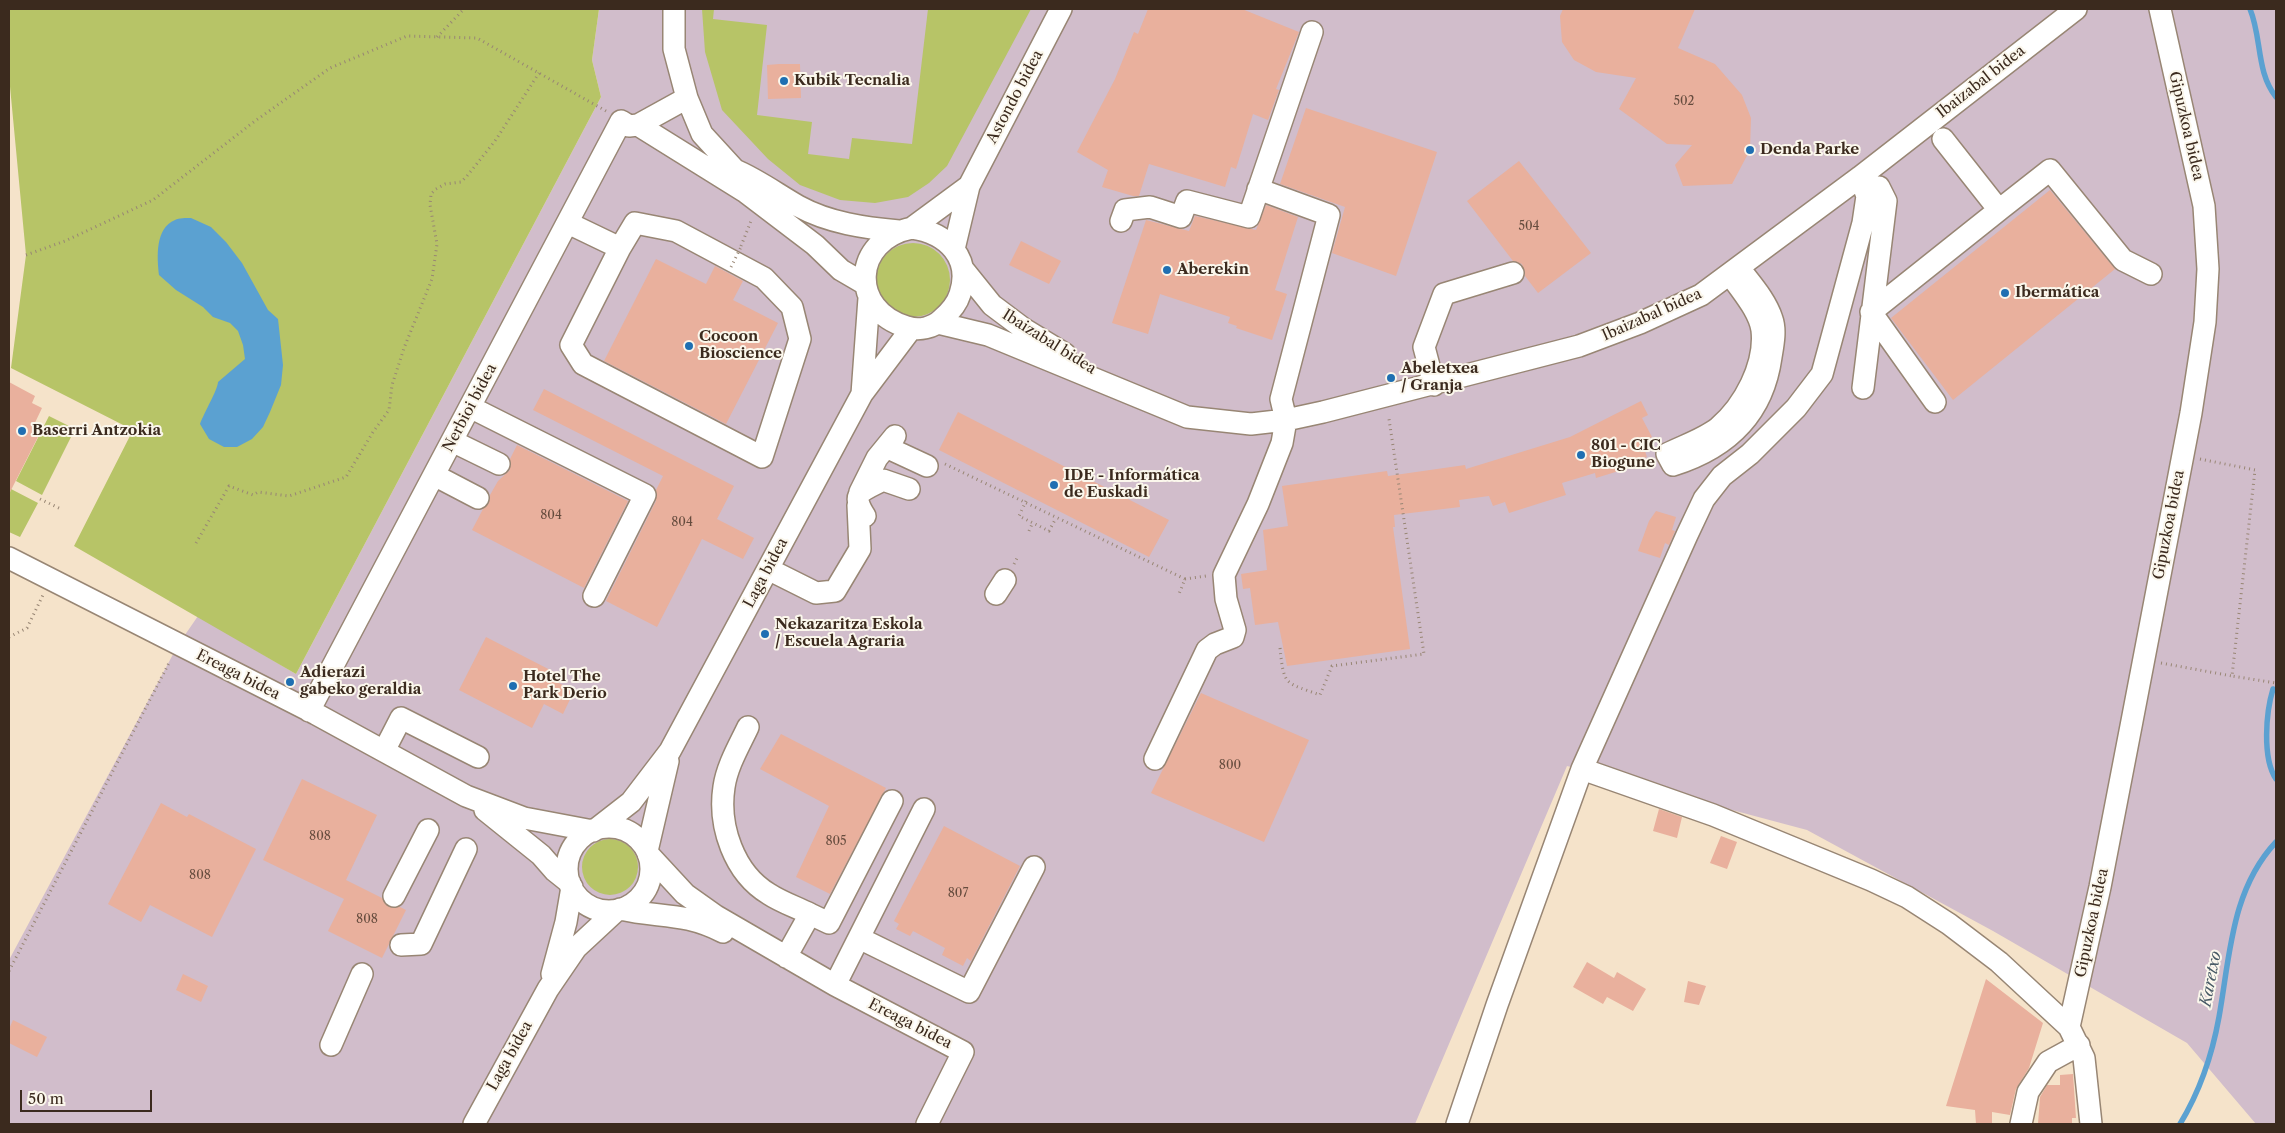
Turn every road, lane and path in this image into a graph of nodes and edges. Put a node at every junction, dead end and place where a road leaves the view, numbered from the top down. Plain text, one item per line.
1 (464, 9) edge
2 (674, 9) edge
3 (1061, 9) edge
4 (2076, 9) edge
5 (2159, 13) edge
6 (1312, 32) dead end
7 (437, 37) junction
8 (539, 73) junction
9 (687, 98) junction
10 (630, 123) junction
11 (1943, 139) dead end
12 (734, 170) junction
13 (1860, 177) junction
14 (969, 186) junction
15 (1879, 187) dead end
16 (1258, 189) junction
17 (744, 191) junction
18 (1999, 210) junction
19 (751, 221) dead end
20 (1121, 221) dead end
21 (568, 223) junction
22 (906, 230) junction
23 (620, 248) junction
24 (954, 249) junction
25 (26, 255) dead end
26 (731, 267) dead end
27 (963, 269) junction
28 (1735, 271) junction
29 (1513, 273) dead end
30 (2150, 274) dead end
31 (867, 291) junction
32 (1871, 312) junction
33 (938, 323) junction
34 (912, 329) junction
35 (1434, 385) junction
36 (1863, 388) dead end
37 (862, 394) junction
38 (1146, 401) junction
39 (1935, 402) dead end
40 (470, 407) junction
41 (1389, 419) dead end
42 (1286, 420) junction
43 (891, 441) junction
44 (452, 442) junction
45 (2182, 455) junction
46 (499, 464) dead end
47 (934, 464) joint
48 (434, 475) junction
49 (478, 498) dead end
50 (40, 499) dead end
51 (859, 499) junction
52 (1026, 501) junction
53 (61, 510) dead end
54 (1056, 518) junction
55 (1032, 524) junction
56 (874, 529) dead end
57 (1029, 531) dead end
58 (196, 543) dead end
59 (9, 558) edge
60 (768, 569) junction
61 (1208, 576) dead end
62 (1185, 579) junction
63 (45, 591) dead end
64 (1179, 594) dead end
65 (594, 596) dead end
66 (9, 637) edge
67 (178, 645) junction
68 (1280, 648) dead end
69 (2144, 660) junction
70 (2232, 676) junction
71 (2276, 683) edge
72 (309, 711) junction
73 (748, 727) dead end
74 (384, 751) junction
75 (670, 751) junction
76 (478, 757) dead end
77 (1155, 759) dead end
78 (1582, 769) junction
79 (466, 796) junction
80 (892, 800) dead end
81 (924, 809) dead end
82 (428, 830) dead end
83 (594, 830) junction
84 (466, 849) dead end
85 (647, 852) junction
86 (1034, 867) dead end
87 (571, 885) junction
88 (394, 896) dead end
89 (618, 910) junction
90 (810, 914) junction
91 (859, 938) junction
92 (401, 946) dead end
93 (786, 957) junction
94 (9, 971) edge
95 (362, 974) dead end
96 (835, 985) junction
97 (548, 989) junction
98 (2074, 1036) junction
99 (331, 1045) dead end
100 (474, 1124) edge
101 (927, 1124) edge
102 (1457, 1124) edge
103 (2022, 1124) edge
104 (2091, 1124) edge

1 - 7 path
2 - 9 street
3 - 14 street, Astondo bidea
4 - 13 street, Ibaizabal bidea
5 - 45 street, Gipuzkoa bidea
6 - 16 street
7 - 8 path
7 - 25 path
8 - 10 path
8 - 58 path
9 - 10 street
9 - 12 street
10 - 17 street
10 - 21 street, Nerbioi bidea
11 - 18 street
12 - 17 street
12 - 22 street
13 - 28 street, Ibaizabal bidea
13 - 78 street
14 - 22 street, Astondo bidea
14 - 24 street, Astondo bidea
15 - 32 street
16 - 20 street
16 - 42 street
17 - 31 street
18 - 30 street
18 - 32 street
19 - 26 path, bridge
21 - 23 street
21 - 40 street, Nerbioi bidea
22 - 24 street
22 - 31 street
23 - 23 street
24 - 27 street
27 - 33 street
27 - 38 street, Ibaizabal bidea
28 - 28 street
28 - 35 street, Ibaizabal bidea
29 - 35 street
31 - 34 street
31 - 37 street, Laga bidea
32 - 36 street
32 - 39 street
33 - 34 street
33 - 38 street, Ibaizabal bidea
34 - 37 street, Laga bidea
35 - 42 street, Ibaizabal bidea
37 - 60 street, Laga bidea
38 - 42 street, Ibaizabal bidea
40 - 44 street, Nerbioi bidea
40 - 65 street
41 - 68 path
42 - 77 street
43 - 47 street
43 - 51 street
43 - 51 street
44 - 46 street
44 - 48 street, Nerbioi bidea
45 - 69 street, Gipuzkoa bidea
45 - 70 path
47 - 52 path
48 - 49 street
48 - 72 street, Nerbioi bidea
50 - 53 path
51 - 56 street
51 - 60 street
52 - 54 path
52 - 55 path
54 - 55 path
54 - 62 path
55 - 57 path
59 - 67 street, Ereaga bidea
60 - 75 street, Laga bidea
61 - 62 path
62 - 64 path
63 - 66 path
67 - 72 street, Ereaga bidea
67 - 94 path
69 - 70 path
69 - 98 street, Gipuzkoa bidea
70 - 71 path
72 - 74 street, Ereaga bidea
73 - 90 street
74 - 76 street
74 - 79 street, Ereaga bidea
75 - 83 street, Laga bidea
75 - 85 street, Laga bidea
78 - 98 street
78 - 102 street
79 - 83 street
79 - 87 street
80 - 90 street
81 - 91 street
82 - 88 street
83 - 85 street
83 - 87 street
84 - 92 street
85 - 89 street
85 - 93 street, Ereaga bidea
86 - 91 street
87 - 89 street
87 - 97 street, Laga bidea
89 - 93 street, Ereaga bidea
89 - 97 street, Laga bidea
90 - 93 street
91 - 96 street
93 - 96 street, Ereaga bidea
95 - 99 street
96 - 101 street, Ereaga bidea
97 - 100 street, Laga bidea
98 - 103 street
98 - 104 street

